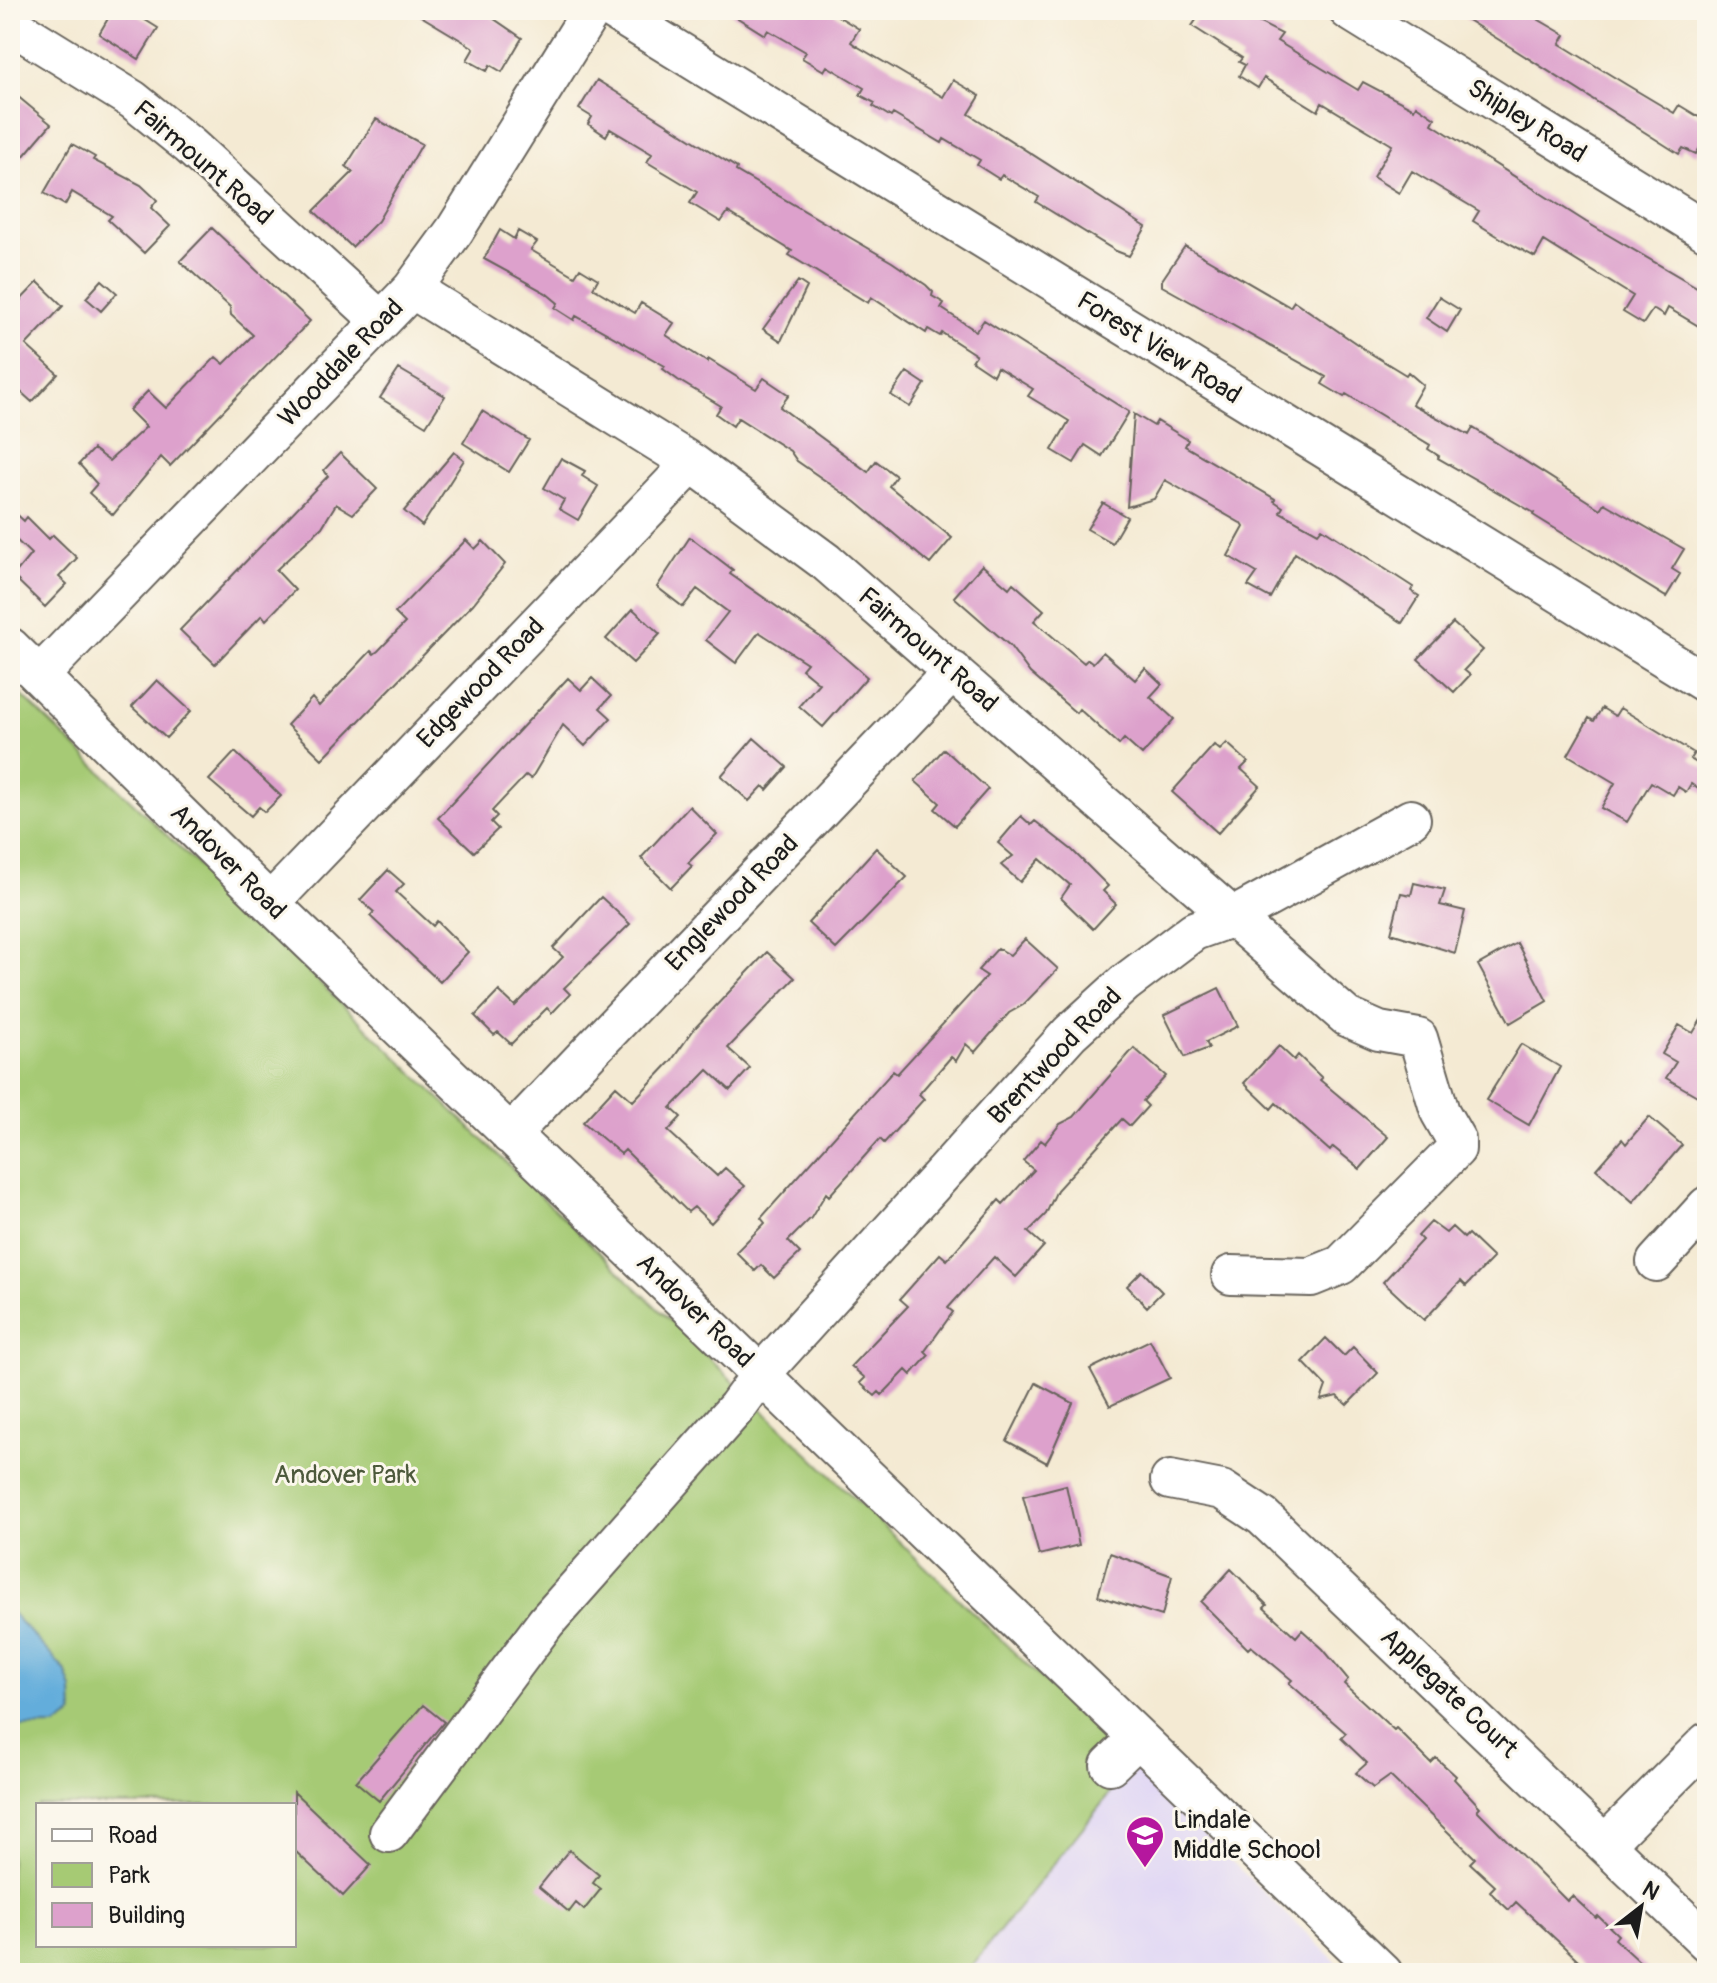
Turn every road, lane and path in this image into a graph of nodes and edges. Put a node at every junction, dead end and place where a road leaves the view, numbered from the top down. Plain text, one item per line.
1 (592, 10) edge
2 (612, 10) edge
3 (1348, 10) edge
4 (10, 24) edge
5 (1707, 232) edge
6 (412, 289) junction
7 (381, 321) junction
8 (692, 463) junction
9 (10, 647) edge
10 (953, 671) junction
11 (40, 675) junction
12 (1707, 684) edge
13 (1411, 819) dead end
14 (270, 903) junction
15 (1233, 917) junction
16 (510, 1135) junction
17 (1707, 1206) edge
18 (1656, 1262) dead end
19 (1231, 1275) dead end
20 (761, 1374) junction
21 (1170, 1480) dead end
22 (1138, 1738) junction
23 (1707, 1742) edge
24 (1110, 1765) dead end
25 (389, 1833) dead end
26 (1606, 1843) junction
27 (1707, 1942) edge
28 (1368, 1968) edge

1 - 6 street, Wooddale Road
2 - 12 street, Forest View Road
3 - 5 street, Shipley Road
4 - 7 street, Fairmount Road
6 - 7 street, Wooddale Road
6 - 8 street, Fairmount Road
7 - 11 street, Wooddale Road
8 - 10 street, Fairmount Road
8 - 14 street, Edgewood Road
9 - 11 street, Andover Road
10 - 15 street, Fairmount Road
10 - 16 street, Englewood Road
11 - 14 street, Andover Road
13 - 15 street, Brentwood Road
14 - 16 street, Andover Road
15 - 19 street, Fairmount Road
15 - 20 street, Brentwood Road
16 - 20 street, Andover Road
17 - 18 street
20 - 22 street, Andover Road
20 - 25 street, Brentwood Road
21 - 26 street, Applegate Court
22 - 24 street
22 - 28 street, Andover Road
23 - 26 street
26 - 27 street, Applegate Court

